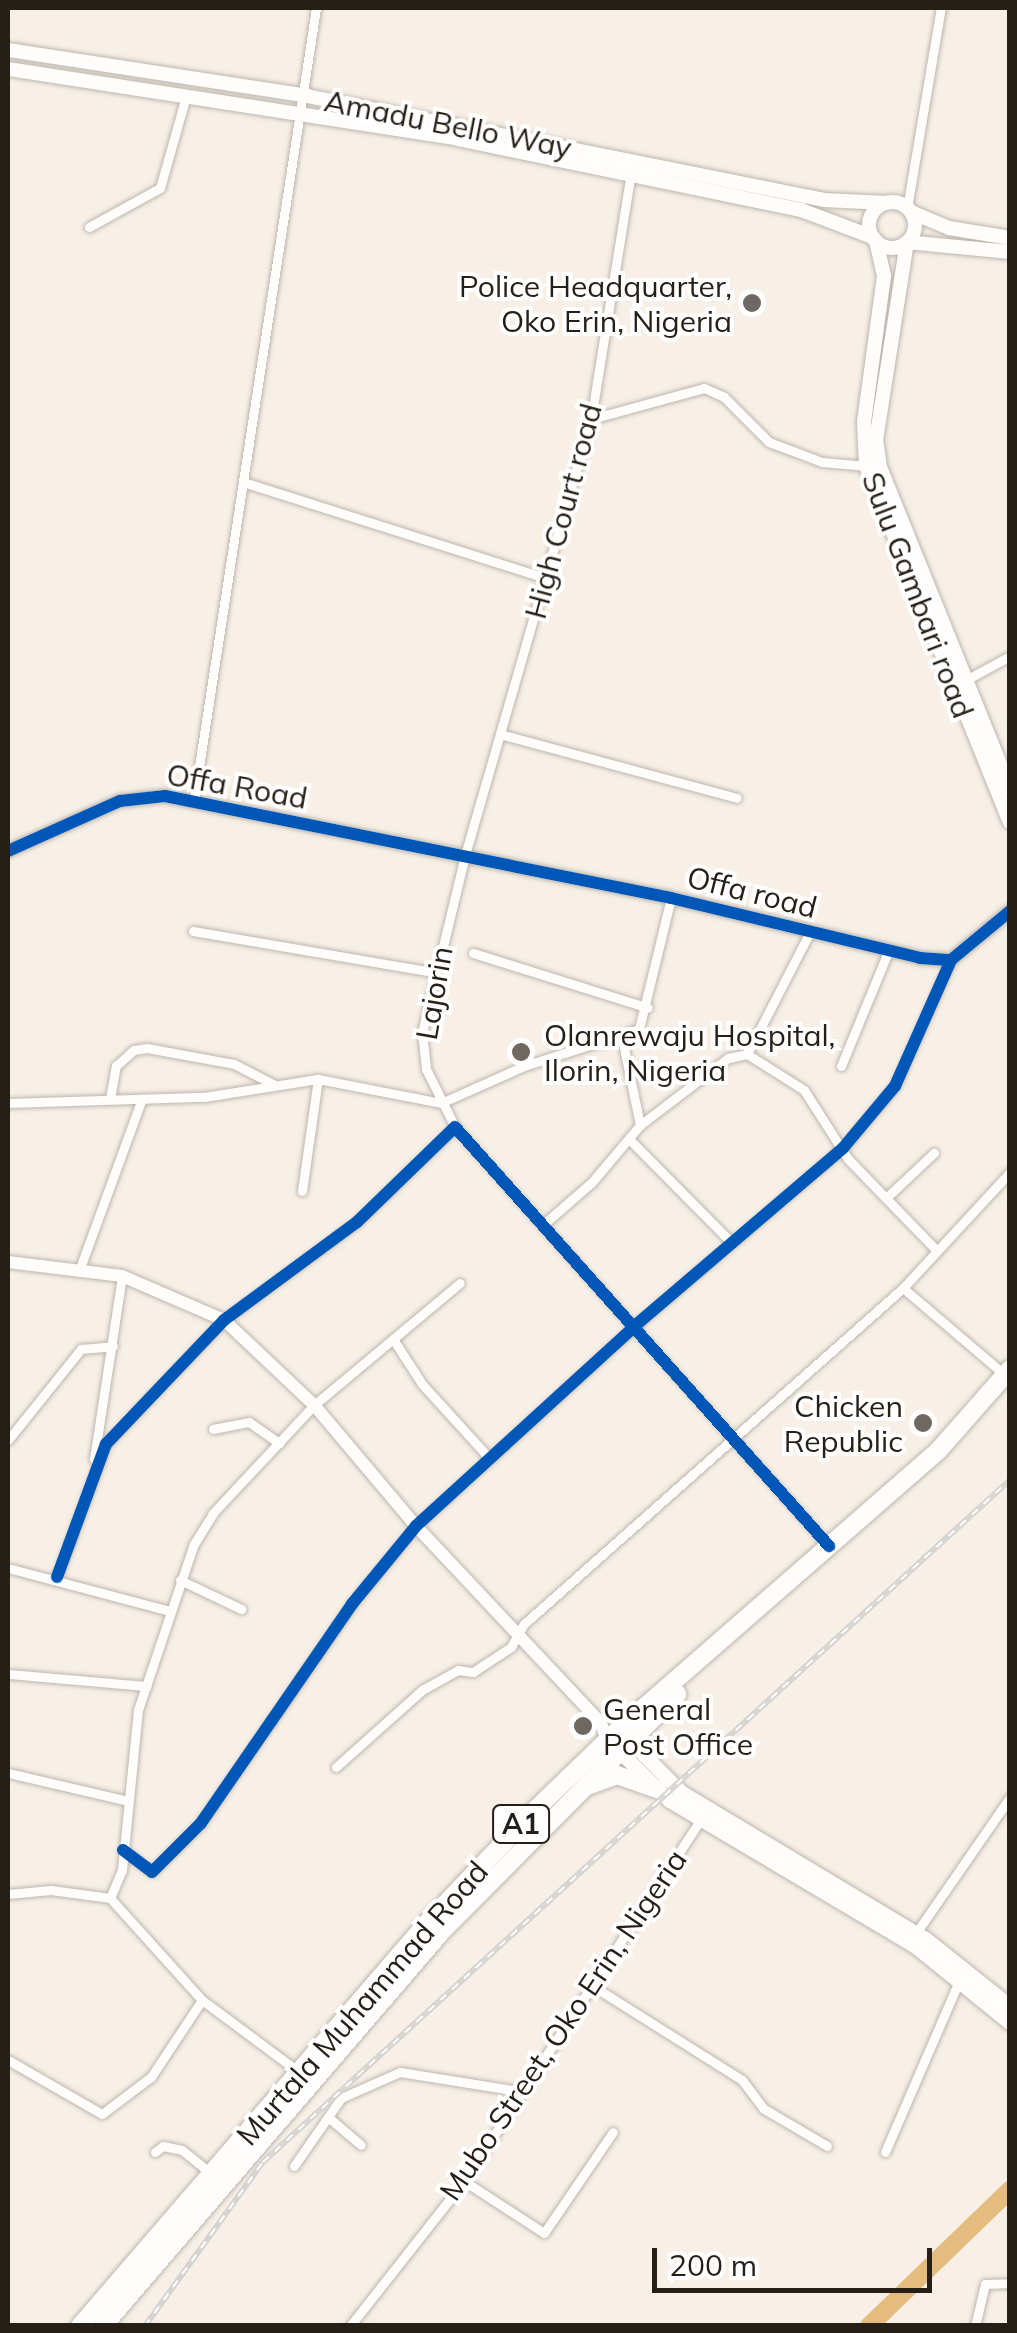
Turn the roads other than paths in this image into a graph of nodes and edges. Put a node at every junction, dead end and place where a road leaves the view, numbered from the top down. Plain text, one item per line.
1 (316, 8) edge
2 (941, 8) edge
3 (8, 50) edge
4 (8, 69) edge
5 (186, 96) junction
6 (307, 96) junction
7 (305, 114) junction
8 (632, 167) junction
9 (908, 189) junction
10 (890, 202) junction
11 (909, 210) junction
12 (89, 227) dead end
13 (1010, 238) edge
14 (874, 239) junction
15 (906, 242) junction
16 (1010, 252) edge
17 (591, 420) junction
18 (873, 464) junction
19 (243, 482) junction
20 (545, 578) junction
21 (1010, 656) edge
22 (958, 685) junction
23 (500, 734) junction
24 (1010, 789) edge
25 (737, 798) dead end
26 (194, 800) junction
27 (1010, 822) edge
28 (8, 851) edge
29 (466, 855) junction
30 (671, 898) junction
31 (1010, 911) edge
32 (192, 931) dead end
33 (810, 932) junction
34 (888, 952) junction
35 (473, 953) dead end
36 (952, 960) junction
37 (434, 972) junction
38 (648, 1008) junction
39 (622, 1038) junction
40 (747, 1054) junction
41 (841, 1066) dead end
42 (318, 1080) junction
43 (276, 1086) junction
44 (110, 1099) junction
45 (142, 1099) junction
46 (8, 1103) edge
47 (442, 1103) junction
48 (640, 1125) junction
49 (455, 1127) junction
50 (630, 1139) junction
51 (843, 1148) junction
52 (934, 1153) dead end
53 (1010, 1172) edge
54 (302, 1192) dead end
55 (886, 1198) junction
56 (544, 1224) junction
57 (732, 1243) junction
58 (937, 1252) junction
59 (8, 1262) edge
60 (80, 1268) junction
61 (122, 1276) junction
62 (460, 1283) dead end
63 (903, 1288) junction
64 (224, 1320) junction
65 (637, 1324) junction
66 (393, 1338) junction
67 (114, 1346) junction
68 (1008, 1378) edge
69 (314, 1405) junction
70 (213, 1429) dead end
71 (736, 1438) junction
72 (8, 1440) edge
73 (278, 1442) junction
74 (490, 1459) junction
75 (93, 1466) junction
76 (416, 1526) junction
77 (829, 1546) junction
78 (8, 1568) edge
79 (58, 1577) junction
80 (180, 1580) junction
81 (241, 1610) dead end
82 (170, 1611) junction
83 (520, 1638) junction
84 (8, 1674) edge
85 (146, 1686) junction
86 (614, 1736) junction
87 (336, 1767) dead end
88 (8, 1773) edge
89 (657, 1789) junction
90 (570, 1797) junction
91 (1010, 1797) edge
92 (128, 1801) junction
93 (700, 1819) junction
94 (124, 1850) junction
95 (8, 1894) edge
96 (110, 1898) junction
97 (916, 1933) junction
98 (960, 1978) junction
99 (588, 1983) junction
100 (202, 2000) junction
101 (1010, 2006) edge
102 (1010, 2022) edge
103 (8, 2060) edge
104 (301, 2073) junction
105 (518, 2091) junction
106 (328, 2117) junction
107 (613, 2132) dead end
108 (361, 2145) dead end
109 (828, 2146) dead end
110 (155, 2152) dead end
111 (885, 2152) dead end
112 (294, 2166) dead end
113 (212, 2174) junction
114 (464, 2180) junction
115 (1010, 2283) edge
116 (80, 2326) edge
117 (103, 2326) edge
118 (350, 2326) edge
119 (975, 2326) edge

1 - 6 street
2 - 9 street
3 - 6 main road, Amadu Bello Way
4 - 5 main road, Amadu Bello Way
5 - 7 main road, Amadu Bello Way
5 - 12 street
6 - 7 street
6 - 8 main road, Amadu Bello Way
7 - 8 main road, Amadu Bello Way
7 - 19 street
8 - 10 main road, Amadu Bello Way
8 - 14 main road, Amadu Bello Way
8 - 17 street, High Court road
9 - 10 street
9 - 11 street
10 - 11 main road
10 - 14 main road
11 - 13 main road
11 - 15 main road
14 - 15 main road
14 - 18 main road, Sulu Gambari road
15 - 16 main road
15 - 18 main road
17 - 18 street
17 - 20 street, High Court road
18 - 22 main road, Sulu Gambari road
19 - 20 street
19 - 26 street
20 - 23 street, High Court road
21 - 22 street
22 - 24 main road
22 - 27 main road, Sulu Gambari road
23 - 25 street
23 - 29 street, High Court road
26 - 28 street, Offa Road
26 - 29 street, Offa Road
29 - 30 street, Offa road
29 - 37 street, Lajorin
30 - 33 street, Offa road
30 - 38 street
31 - 36 street
32 - 37 street
33 - 34 street, Offa road
33 - 40 street
34 - 36 street, Offa road
34 - 41 street
35 - 38 street
36 - 51 street
37 - 47 street, Lajorin
38 - 39 street
39 - 47 street
39 - 48 street
40 - 48 street
40 - 51 street
42 - 43 street
42 - 47 street
42 - 54 street
43 - 44 street
43 - 45 street
44 - 45 street
44 - 46 street
45 - 60 street
47 - 49 street, Lajorin
48 - 50 street
49 - 56 street, Lajorin
49 - 64 street
50 - 56 street
50 - 57 street
51 - 55 street
51 - 57 street
52 - 55 street
53 - 58 street
55 - 58 street
56 - 65 street, Lajorin
57 - 65 street
58 - 63 street
59 - 60 street
60 - 61 street
61 - 64 street
61 - 67 street
62 - 66 street
63 - 68 street
63 - 71 street
64 - 69 street
64 - 75 street
65 - 71 street, Lajorin
65 - 74 street
66 - 69 street
66 - 74 street
67 - 72 street
67 - 75 street
68 - 77 highway, Murtala Muhammad Road / A1
68 - 86 highway, Murtala Muhammad Road / A1
69 - 73 street
69 - 76 street
70 - 73 street
71 - 77 street, Lajorin
71 - 83 street
73 - 80 street
74 - 76 street
75 - 79 street
76 - 83 street
76 - 94 street
77 - 86 highway, Murtala Muhammad Road / A1
78 - 79 street
79 - 82 street
80 - 81 street
80 - 82 street
82 - 85 street
83 - 86 street
83 - 87 street
84 - 85 street
85 - 92 street
86 - 89 main road
86 - 90 highway, Murtala Muhammad Road / A1
86 - 97 main road
86 - 104 highway, Murtala Muhammad Road / A1
88 - 92 street
89 - 90 highway
89 - 93 main road
90 - 117 highway, Murtala Muhammad Road / A1
91 - 97 street
92 - 94 street
93 - 98 main road
93 - 99 street, Mubo Street, Oko Erin, Nigeria
94 - 96 street
95 - 96 street
96 - 100 street
97 - 101 main road
98 - 102 main road
98 - 111 street
99 - 105 street, Mubo Street, Oko Erin, Nigeria
99 - 109 street
100 - 103 street
100 - 104 street
104 - 113 highway, Murtala Muhammad Road / A1
105 - 106 street
105 - 114 street, Mubo Street, Oko Erin, Nigeria
106 - 108 street
106 - 112 street
107 - 114 street
110 - 113 street
113 - 116 highway, Murtala Muhammad Road / A1
114 - 118 street, Mubo Street, Oko Erin, Nigeria
115 - 119 street

